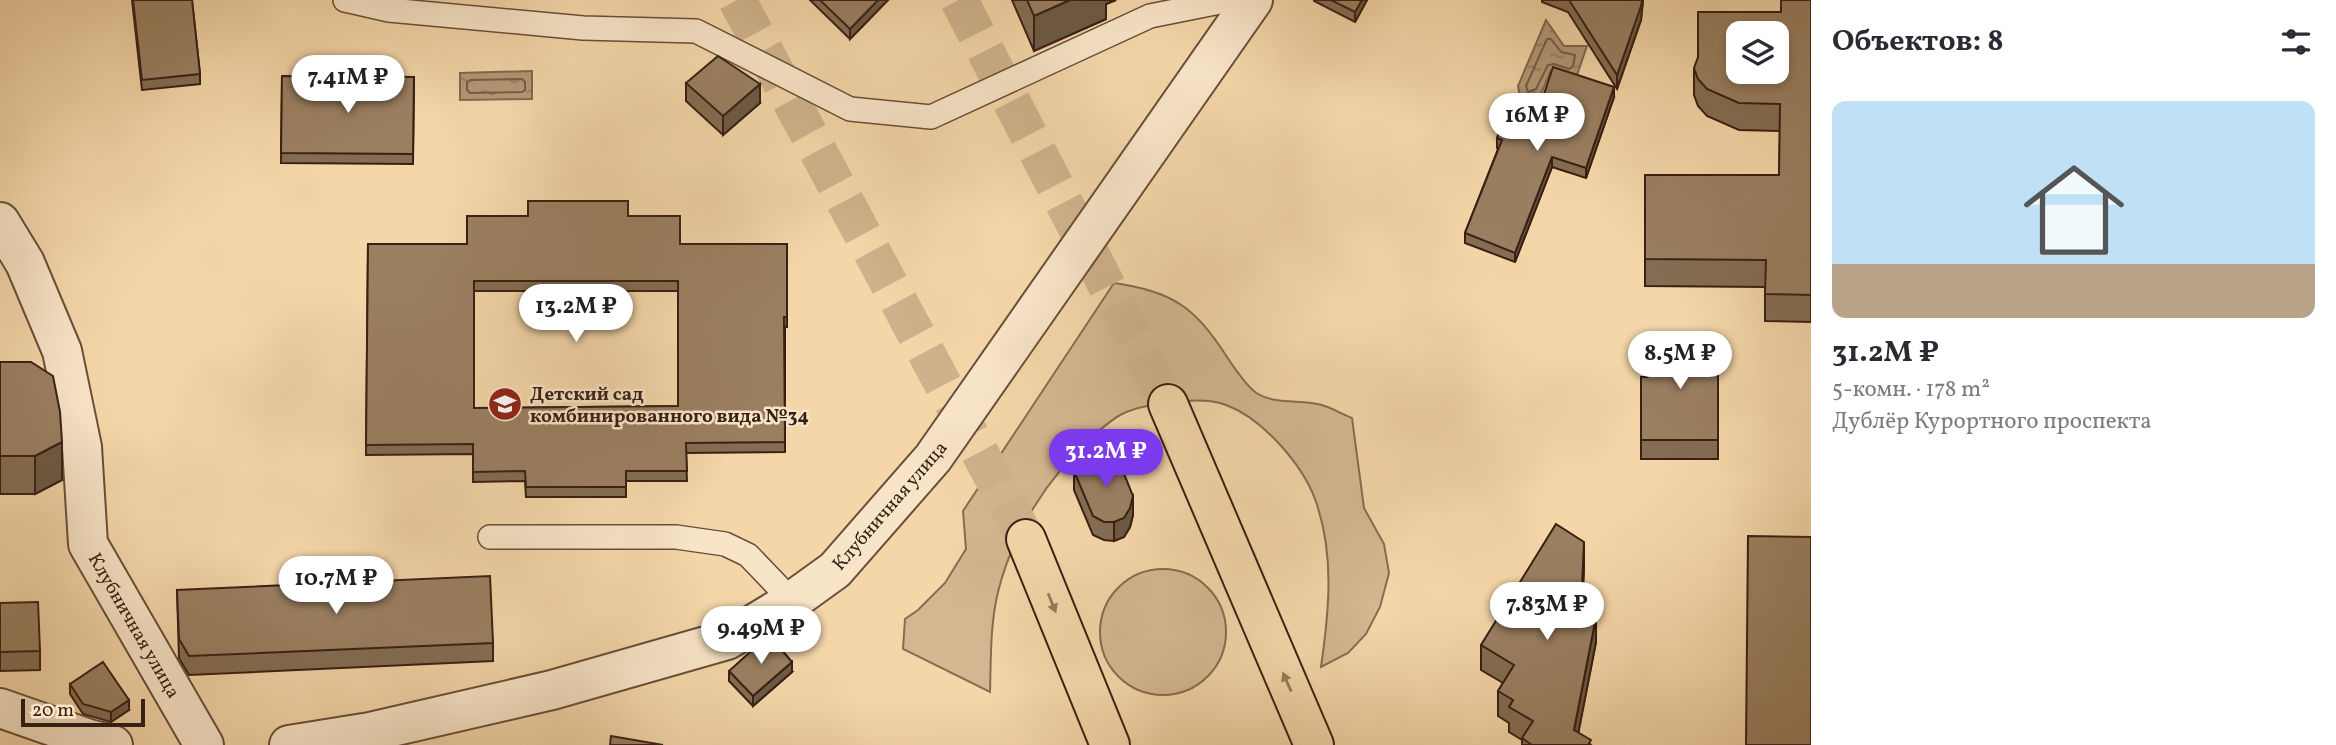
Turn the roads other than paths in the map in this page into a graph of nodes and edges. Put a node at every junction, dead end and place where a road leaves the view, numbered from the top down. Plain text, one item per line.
1 (345, 0) edge
2 (1230, 0) edge
3 (1253, 0) edge
4 (0, 222) edge
5 (1168, 404) tunnel mouth
6 (489, 537) dead end
7 (1026, 540) tunnel mouth
8 (792, 601) junction
9 (0, 708) edge
10 (373, 738) edge
11 (113, 745) edge
12 (204, 745) edge
13 (289, 745) edge
14 (1110, 745) edge
15 (1314, 745) edge

1 - 2 lane
3 - 8 street, Клубничная улица
4 - 12 street, Клубничная улица
15 -> 5 main road
6 - 8 lane
7 -> 14 main road
8 - 10 street, Клубничная улица
9 - 11 street
10 - 13 street, Клубничная улица

